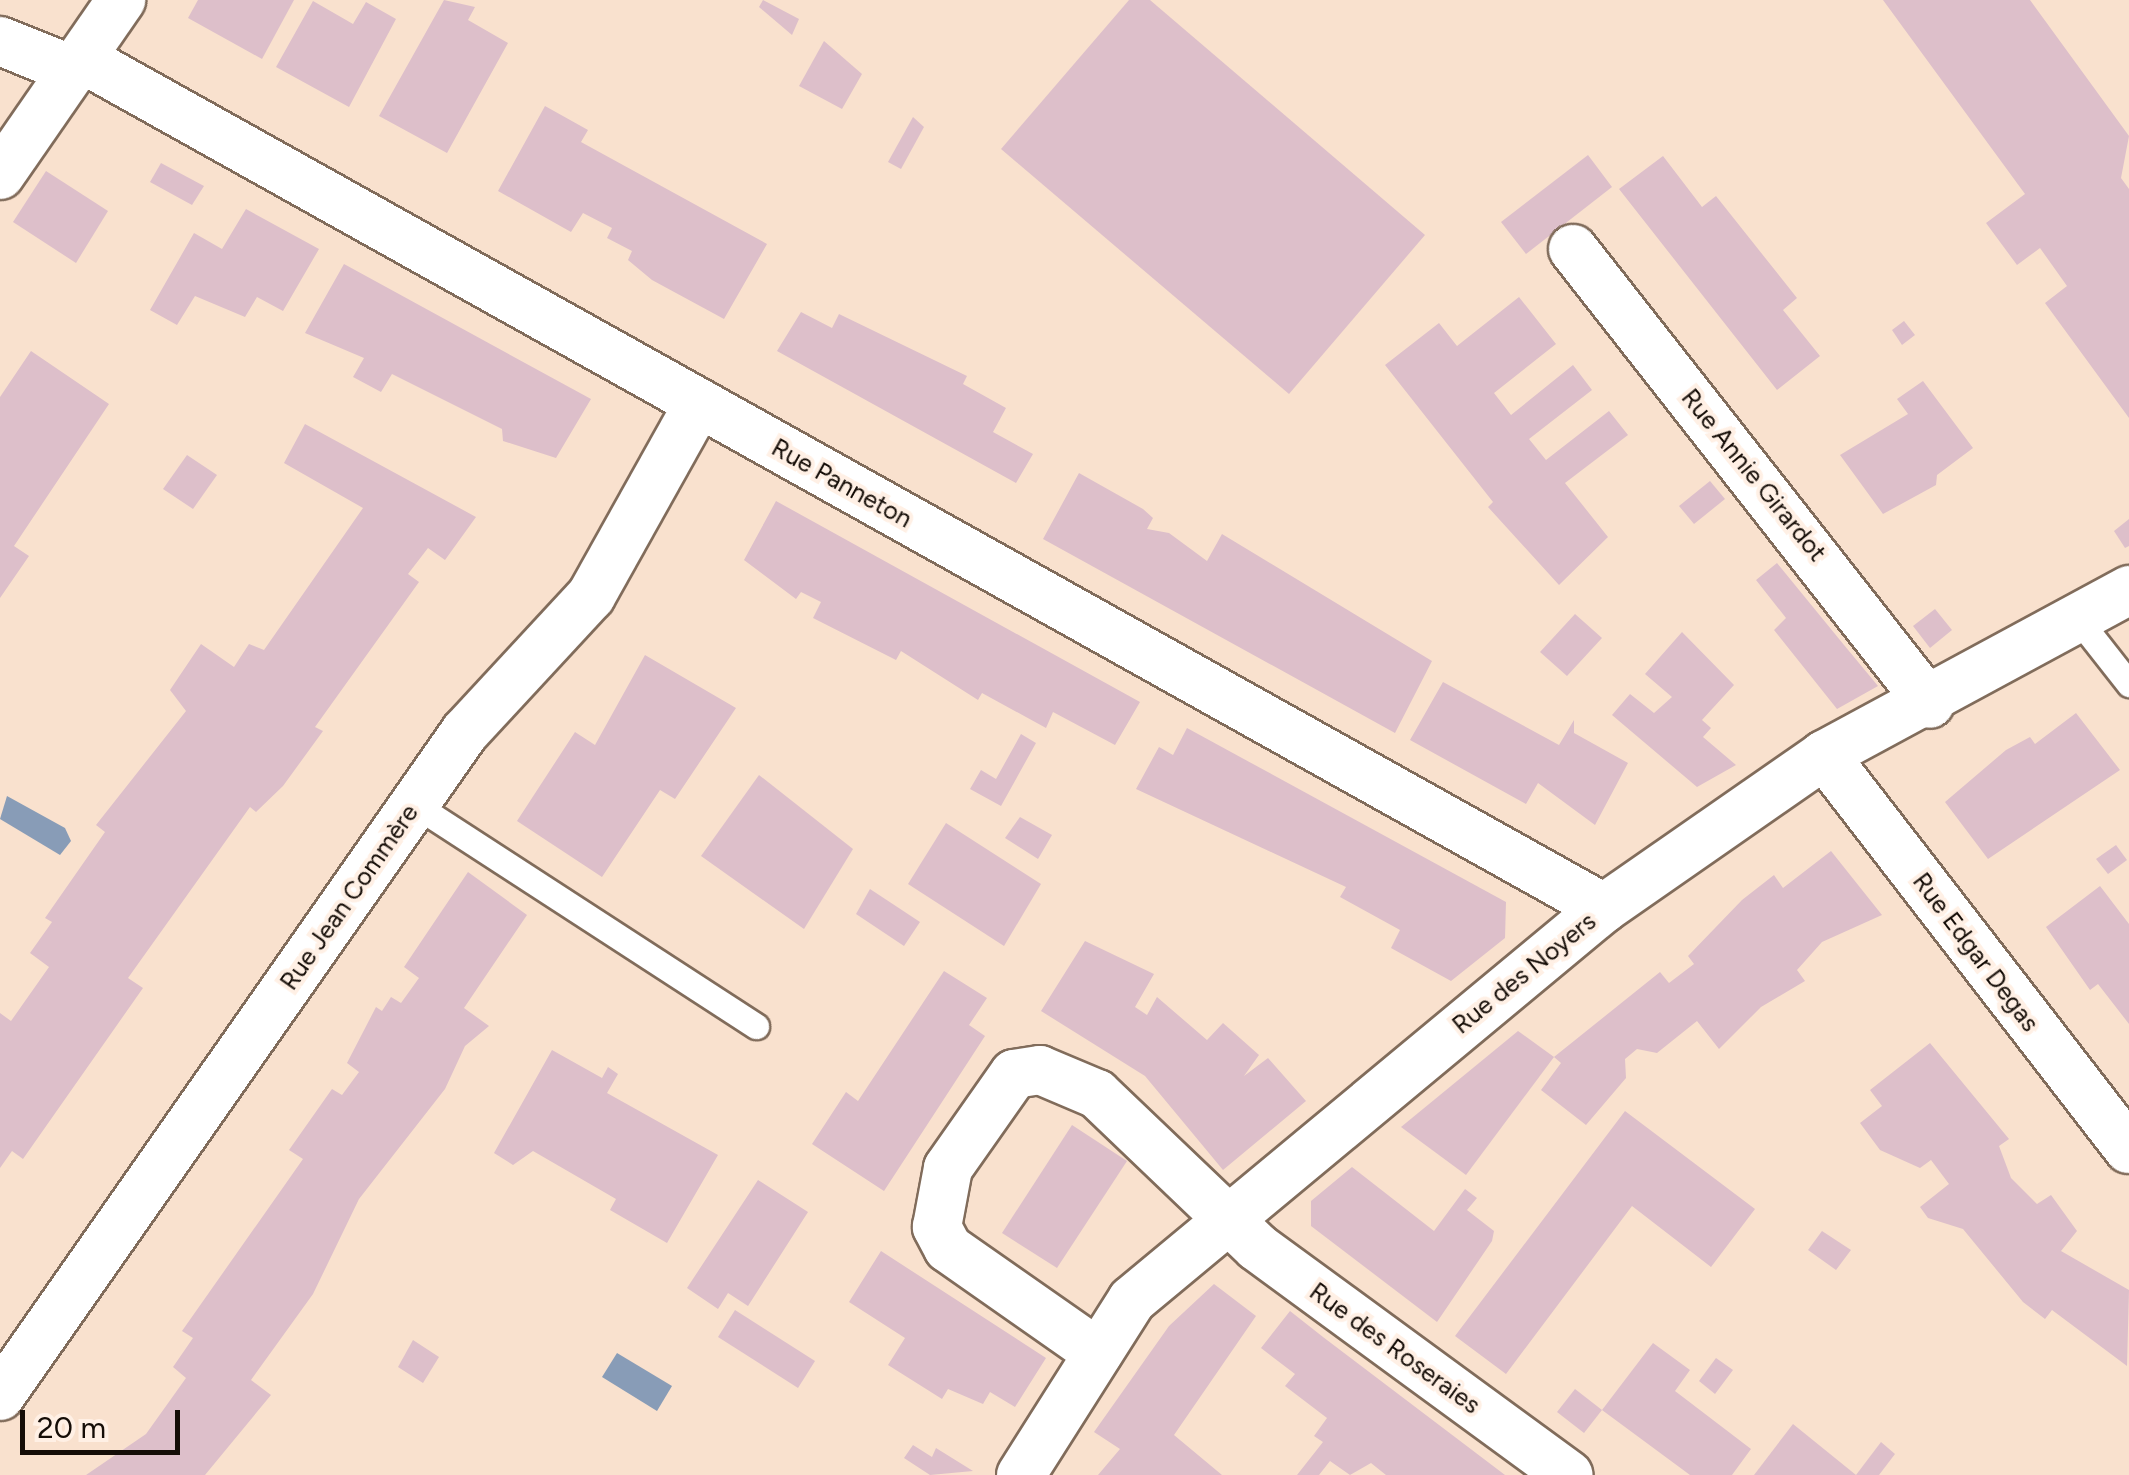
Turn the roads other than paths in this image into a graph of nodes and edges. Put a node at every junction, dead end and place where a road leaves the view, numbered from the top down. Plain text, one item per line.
1 (121, 0) edge
2 (0, 41) edge
3 (76, 64) junction
4 (0, 174) edge
5 (1573, 249) dead end
6 (699, 403) junction
7 (2129, 590) edge
8 (2078, 620) junction
9 (2129, 684) edge
10 (1930, 704) junction
11 (1824, 755) junction
12 (414, 804) junction
13 (1604, 908) junction
14 (756, 1026) dead end
15 (2129, 1148) edge
16 (1223, 1218) junction
17 (1098, 1352) junction
18 (0, 1396) edge
19 (1021, 1475) edge
20 (1568, 1475) edge

1 - 3 street
2 - 3 street, Rue Panneton
3 - 4 street
3 - 6 street, Rue Panneton
5 - 10 street, Rue Annie Girardot
6 - 12 street, Rue Jean Commère
6 - 13 street, Rue Panneton
7 - 8 street, Rue des Noyers
8 - 9 lane
8 - 10 street, Rue des Noyers
10 - 11 street, Rue des Noyers
11 - 13 street, Rue des Noyers
11 - 15 street, Rue Edgar Degas
12 - 14 lane
12 - 18 street, Rue Jean Commère
13 - 16 street, Rue des Noyers
16 - 17 street, Rue des Noyers
16 - 17 street, Rue des Roseraies
16 - 20 street, Rue des Roseraies
17 - 19 street, Rue des Noyers

